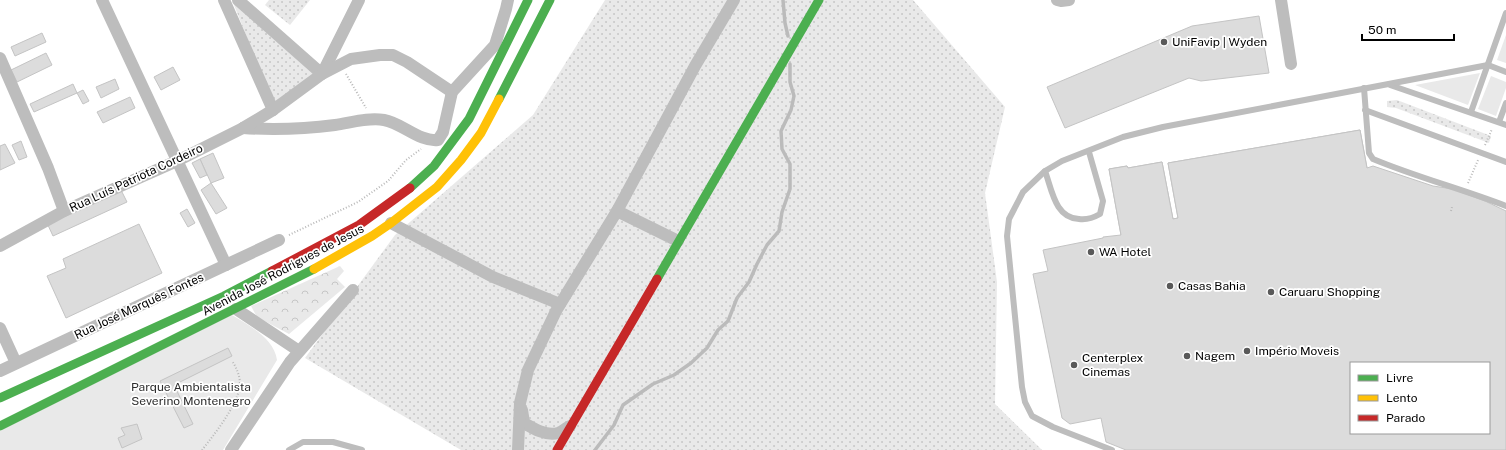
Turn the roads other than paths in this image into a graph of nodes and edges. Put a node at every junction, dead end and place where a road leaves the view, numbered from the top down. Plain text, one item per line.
1 (102, 0) edge
2 (224, 0) edge
3 (238, 0) edge
4 (359, 0) edge
5 (508, 0) edge
6 (528, 0) edge
7 (550, 0) edge
8 (734, 0) edge
9 (819, 0) edge
10 (1057, 0) edge
11 (1069, 0) edge
12 (1281, 0) edge
13 (1506, 12) edge
14 (500, 46) junction
15 (0, 58) edge
16 (1291, 64) dead end
17 (1488, 65) junction
18 (1506, 72) edge
19 (322, 74) junction
20 (1389, 85) junction
21 (1364, 88) junction
22 (452, 92) junction
23 (1506, 103) edge
24 (272, 110) junction
25 (1365, 110) junction
26 (1471, 112) junction
27 (1499, 122) junction
28 (1506, 125) edge
29 (243, 128) junction
30 (1088, 152) junction
31 (177, 161) junction
32 (1506, 162) edge
33 (1045, 171) junction
34 (1506, 206) edge
35 (64, 211) junction
36 (617, 211) junction
37 (391, 222) junction
38 (278, 240) road end
39 (678, 241) junction
40 (0, 246) edge
41 (226, 265) junction
42 (353, 290) dead end
43 (560, 304) junction
44 (236, 309) junction
45 (0, 328) edge
46 (299, 350) junction
47 (16, 363) junction
48 (0, 371) edge
49 (0, 398) edge
50 (520, 403) junction
51 (0, 426) edge
52 (570, 426) junction
53 (231, 450) edge
54 (289, 450) edge
55 (362, 450) edge
56 (518, 450) edge
57 (557, 450) edge
58 (1112, 450) edge

1 - 31 street
2 - 24 street
3 - 19 street
4 - 19 street
5 - 14 street
6 - 14 main road, Avenida José Rodrigues de Jesus
7 - 37 main road, Avenida José Rodrigues de Jesus
8 - 36 street
9 - 39 main road
10 - 11 street
12 - 16 street
13 - 17 lane
14 - 22 street
14 - 49 main road, Avenida José Rodrigues de Jesus
15 - 35 street
17 - 18 lane
17 - 20 lane
17 - 26 lane
19 - 22 street, Rua Luís Patriota Cordeiro
19 - 24 street, Rua Luís Patriota Cordeiro
20 - 21 lane
20 - 26 lane
21 - 25 lane
21 - 30 lane
22 - 29 street
23 - 27 lane
24 - 29 street, Rua Luís Patriota Cordeiro
25 - 32 lane
25 - 34 lane
26 - 27 lane
27 - 28 lane
29 - 31 street, Rua Luís Patriota Cordeiro
30 - 33 lane
30 - 33 lane
31 - 35 street, Rua Luís Patriota Cordeiro
31 - 41 street
33 - 58 lane
35 - 40 street, Rua Luís Patriota Cordeiro
36 - 39 street
36 - 43 street
37 - 43 street
37 - 44 main road, Avenida José Rodrigues de Jesus
38 - 41 street, Rua José Marquês Fontes
39 - 52 main road
41 - 47 street, Rua José Marquês Fontes
42 - 46 street
43 - 50 street
44 - 46 street
44 - 51 main road, Avenida José Rodrigues de Jesus
45 - 47 street
46 - 53 street
47 - 48 street, Rua José Marquês Fontes
50 - 52 street
50 - 56 street
52 - 57 main road
54 - 55 lane

